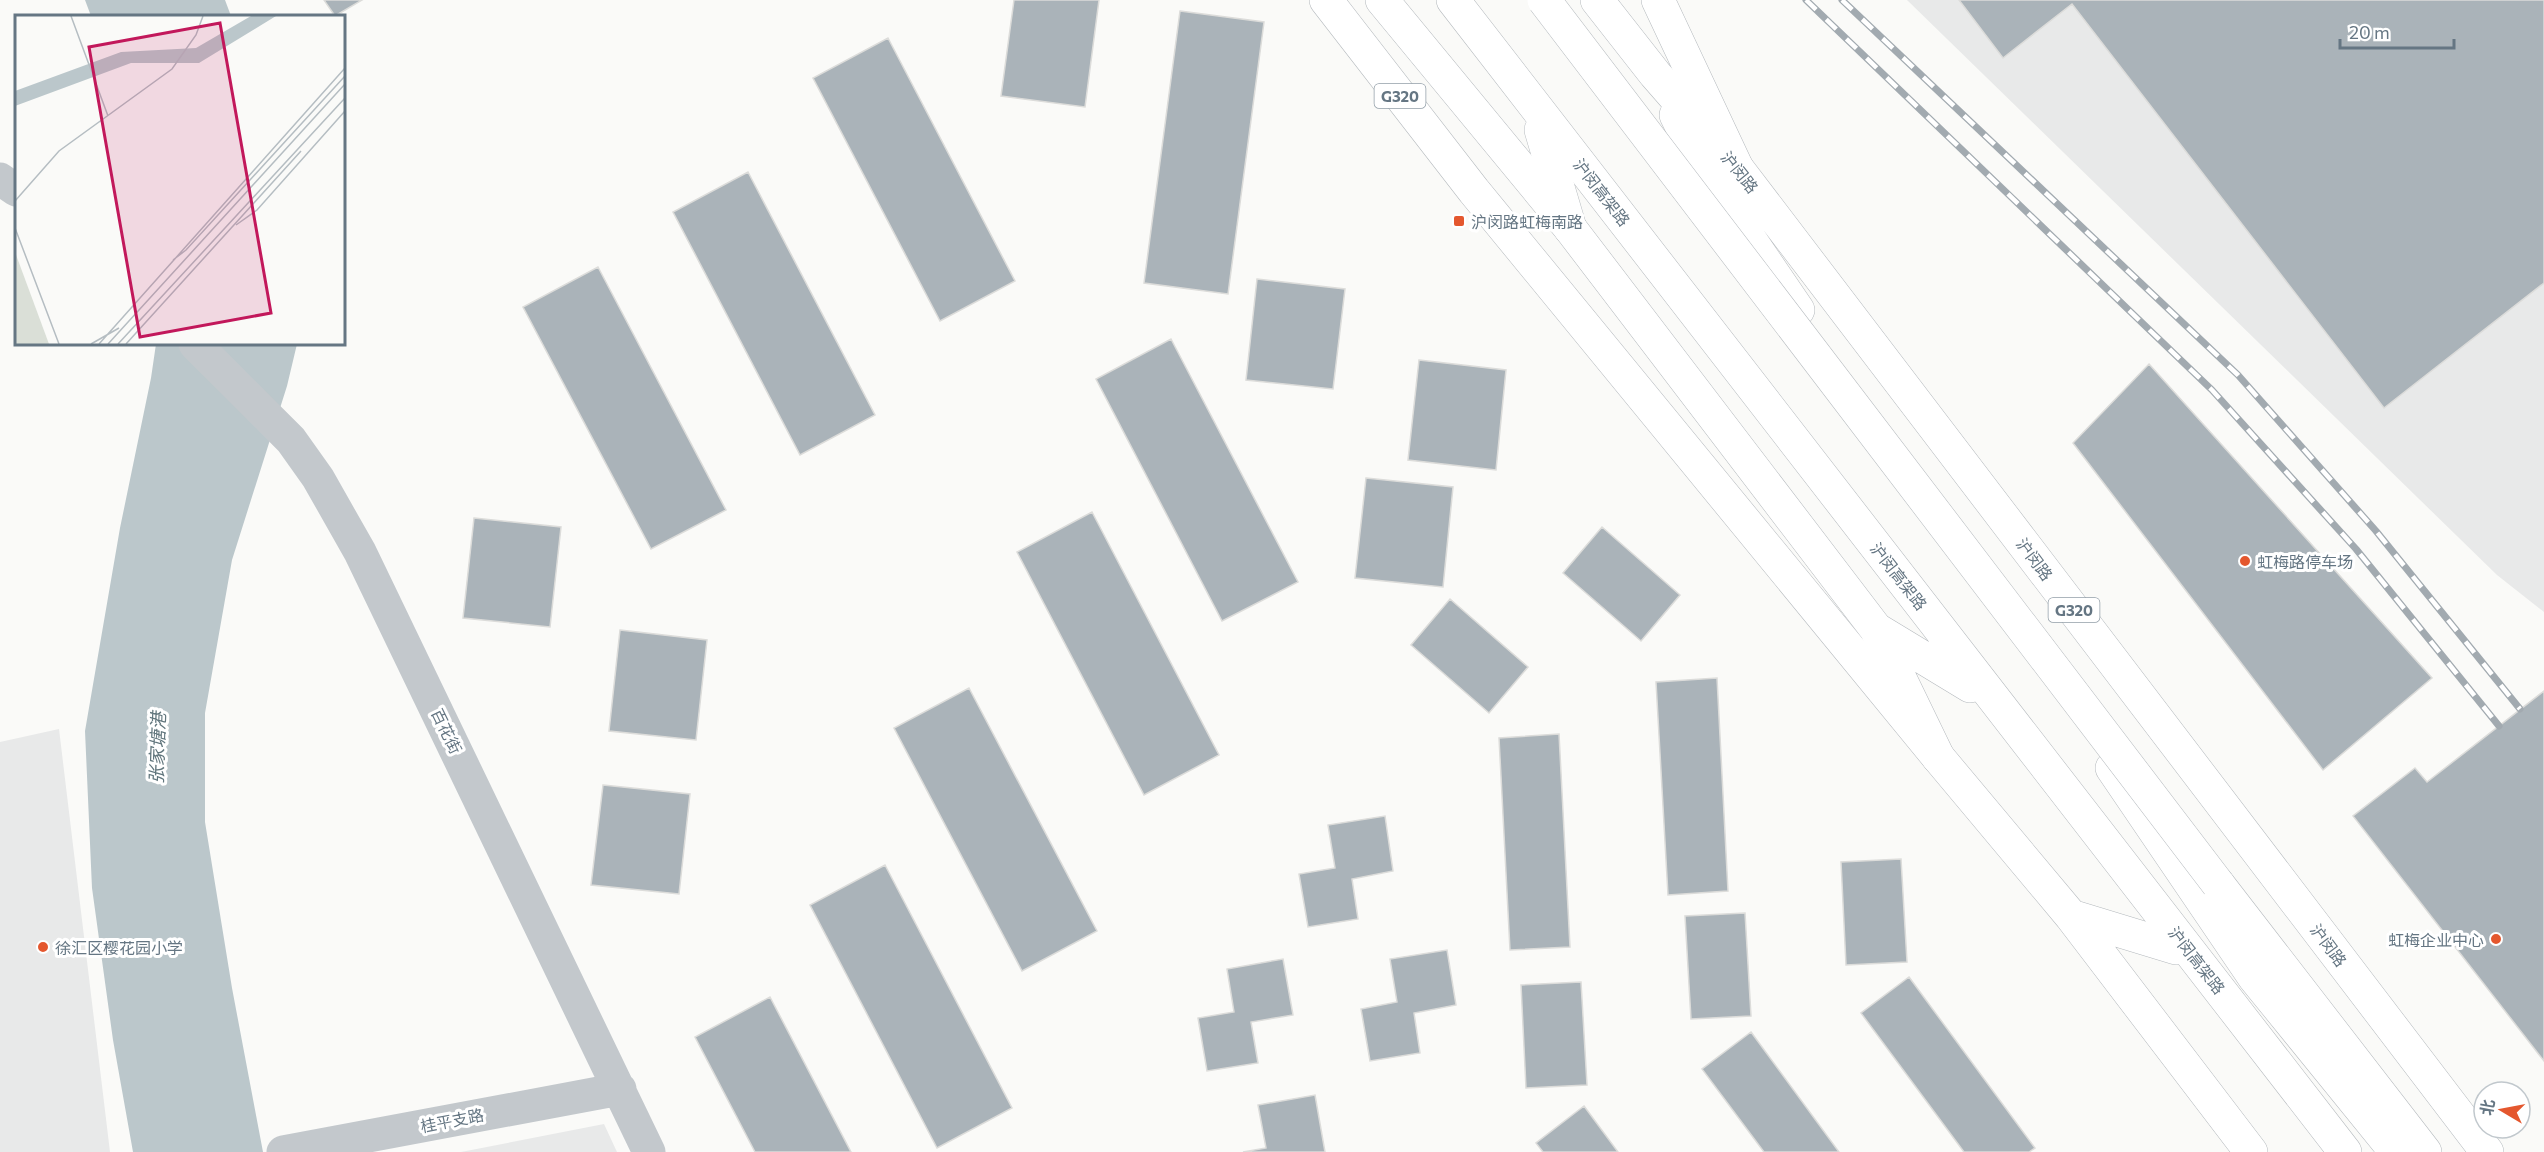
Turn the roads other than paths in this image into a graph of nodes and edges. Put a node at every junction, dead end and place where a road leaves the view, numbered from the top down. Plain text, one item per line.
1 (1326, 0) edge
2 (1382, 0) edge
3 (1439, 0) edge
4 (1453, 0) edge
5 (1544, 0) edge
6 (1597, 0) edge
7 (1658, 0) edge
8 (1655, 74) junction
9 (1541, 130) junction
10 (1737, 168) junction
11 (0, 179) edge
12 (15, 189) edge
13 (1570, 228) junction
14 (196, 345) edge
15 (1876, 629) junction
16 (1970, 687) junction
17 (1938, 758) junction
18 (2071, 916) junction
19 (2176, 948) junction
20 (620, 1089) junction
21 (289, 1151) edge
22 (649, 1152) edge
23 (2251, 1152) edge
24 (2343, 1152) edge
25 (2396, 1152) edge
26 (2426, 1152) edge
27 (2487, 1152) edge

1 - 17 main road, G320
2 - 13 main road
3 - 9 main road
4 - 24 main road, 沪闵高架路
5 - 26 main road, bridge
6 - 8 main road, 沪闵路 / G320
7 - 10 main road
8 - 10 main road, 沪闵路 / G320
8 - 25 main road
9 - 13 main road
9 - 16 main road
10 - 27 main road, 沪闵路 / G320
11 - 12 street
13 - 15 main road
14 - 20 street, 百花街
15 - 16 main road
15 - 17 main road
16 - 19 main road
17 - 18 main road, G320
18 - 19 main road
18 - 23 main road, G320
19 - 24 main road
20 - 21 street, 桂平支路
20 - 22 street, 百花街

